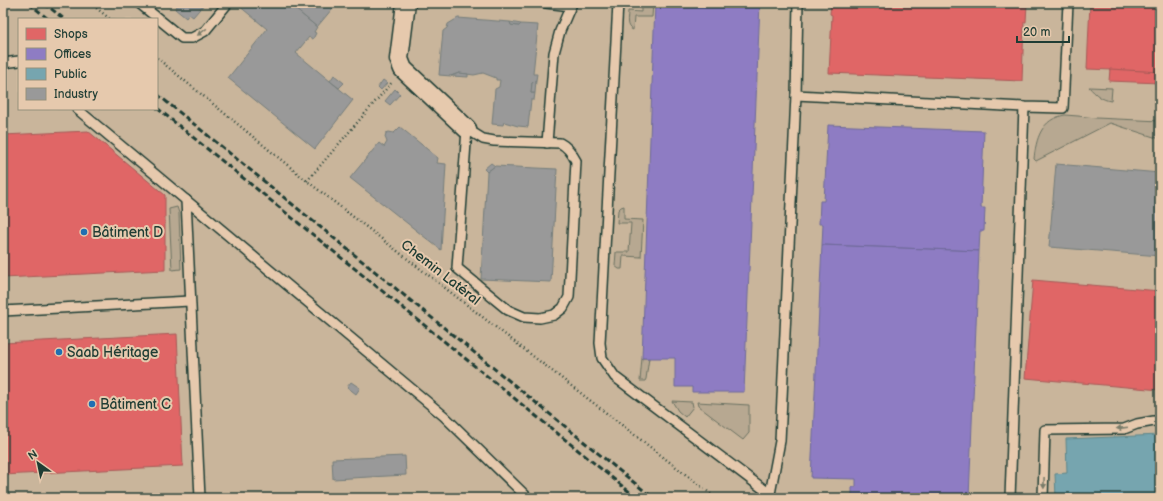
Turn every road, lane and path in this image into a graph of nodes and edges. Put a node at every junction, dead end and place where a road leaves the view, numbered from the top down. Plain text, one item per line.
1 (90, 3) edge
2 (139, 3) edge
3 (228, 3) edge
4 (406, 3) edge
5 (546, 3) edge
6 (618, 3) edge
7 (798, 3) edge
8 (1068, 3) edge
9 (572, 4) edge
10 (109, 18) edge
11 (157, 18) edge
12 (158, 18) edge
13 (158, 59) edge
14 (18, 62) edge
15 (3, 63) edge
16 (403, 69) junction
17 (796, 95) junction
18 (1024, 107) junction
19 (78, 110) edge
20 (467, 129) junction
21 (547, 143) junction
22 (307, 181) junction
23 (186, 200) junction
24 (190, 301) junction
25 (3, 311) edge
26 (1160, 422) edge
27 (771, 496) edge
28 (200, 498) edge
29 (528, 498) edge
30 (716, 498) edge
31 (1010, 498) edge
32 (1044, 498) edge

1 - 10 path
11 -> 2 lane
3 -> 12 lane
4 - 16 street
5 - 9 lane
6 - 27 lane
7 - 17 lane
8 - 18 lane
9 - 21 lane
13 - 22 path, Chemin Latéral
14 - 15 lane
16 - 20 street
16 - 22 path
17 - 18 lane
17 - 27 lane
18 - 31 lane
19 - 23 lane
20 - 21 lane
20 - 21 lane
22 - 30 path, Chemin Latéral
23 - 24 lane
23 - 29 lane
24 - 25 lane
24 - 28 lane
26 -> 32 lane

